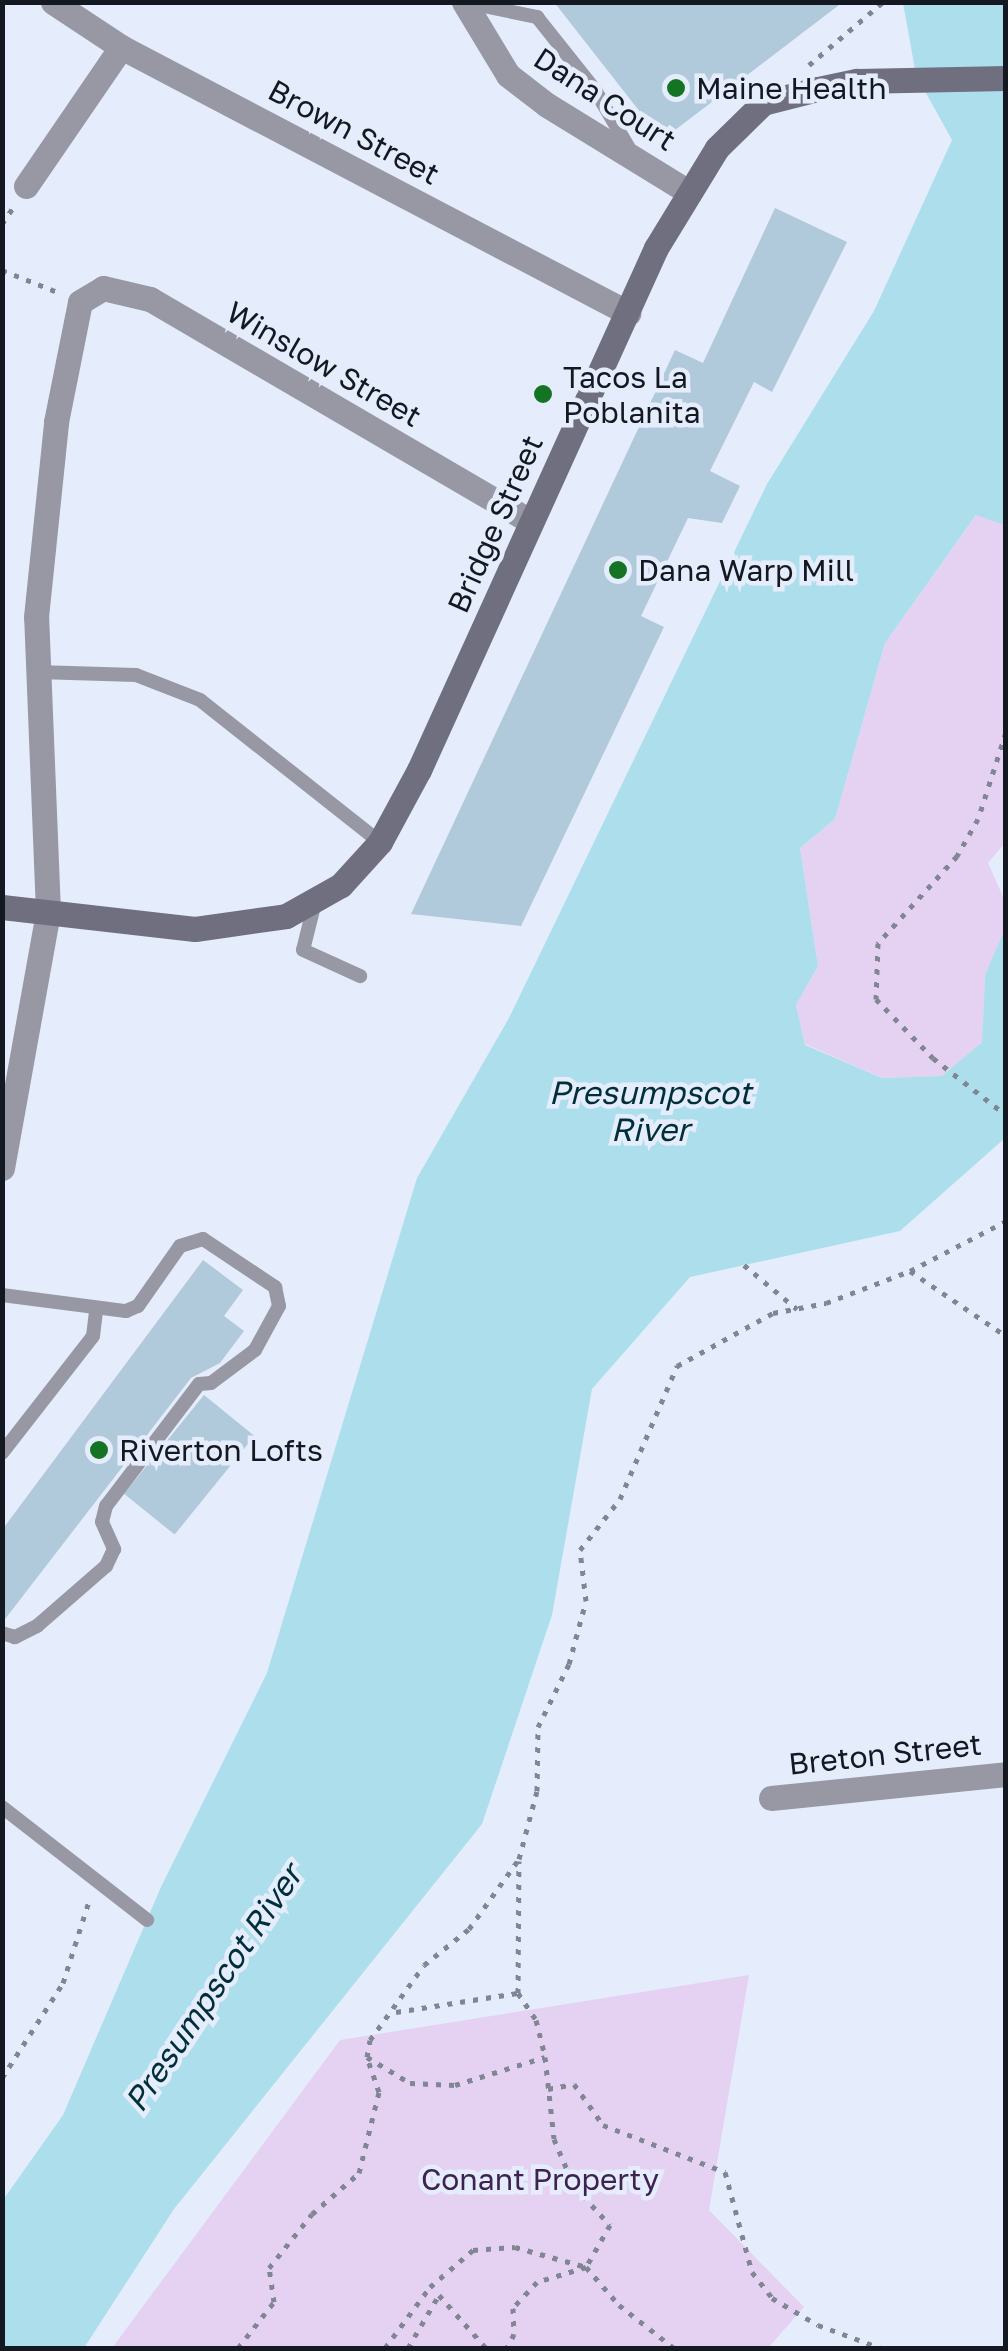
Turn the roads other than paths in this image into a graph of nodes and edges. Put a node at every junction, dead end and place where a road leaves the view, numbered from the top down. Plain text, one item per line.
1 (53, 2) edge
2 (464, 2) edge
3 (121, 47) junction
4 (1006, 78) edge
5 (633, 156) junction
6 (26, 186) dead end
7 (687, 191) junction
8 (628, 313) junction
9 (531, 522) junction
10 (37, 672) junction
11 (380, 842) junction
12 (315, 902) junction
13 (2, 907) edge
14 (48, 912) junction
15 (360, 976) dead end
16 (2, 1168) edge
17 (2, 1295) edge
18 (96, 1311) junction
19 (2, 1453) edge
20 (2, 1633) edge
21 (1006, 1774) edge
22 (771, 1798) dead end
23 (2, 1807) edge
24 (147, 1920) dead end

1 - 3 street, Brown Street
2 - 5 street, Dana Court
2 - 5 lane
3 - 6 street
3 - 8 street, Brown Street
4 - 7 street, Bridge Street
5 - 7 street, Dana Court
7 - 8 street, Bridge Street
8 - 9 street, Bridge Street
9 - 10 street, Winslow Street
9 - 11 street, Bridge Street
10 - 11 lane
10 - 14 street
11 - 12 street, Bridge Street
12 - 14 street, Bridge Street
12 - 15 lane
13 - 14 street, Bridge Street
14 - 16 street
17 - 18 lane
18 - 19 lane
18 - 20 lane
21 - 22 street, Breton Street
23 - 24 lane

